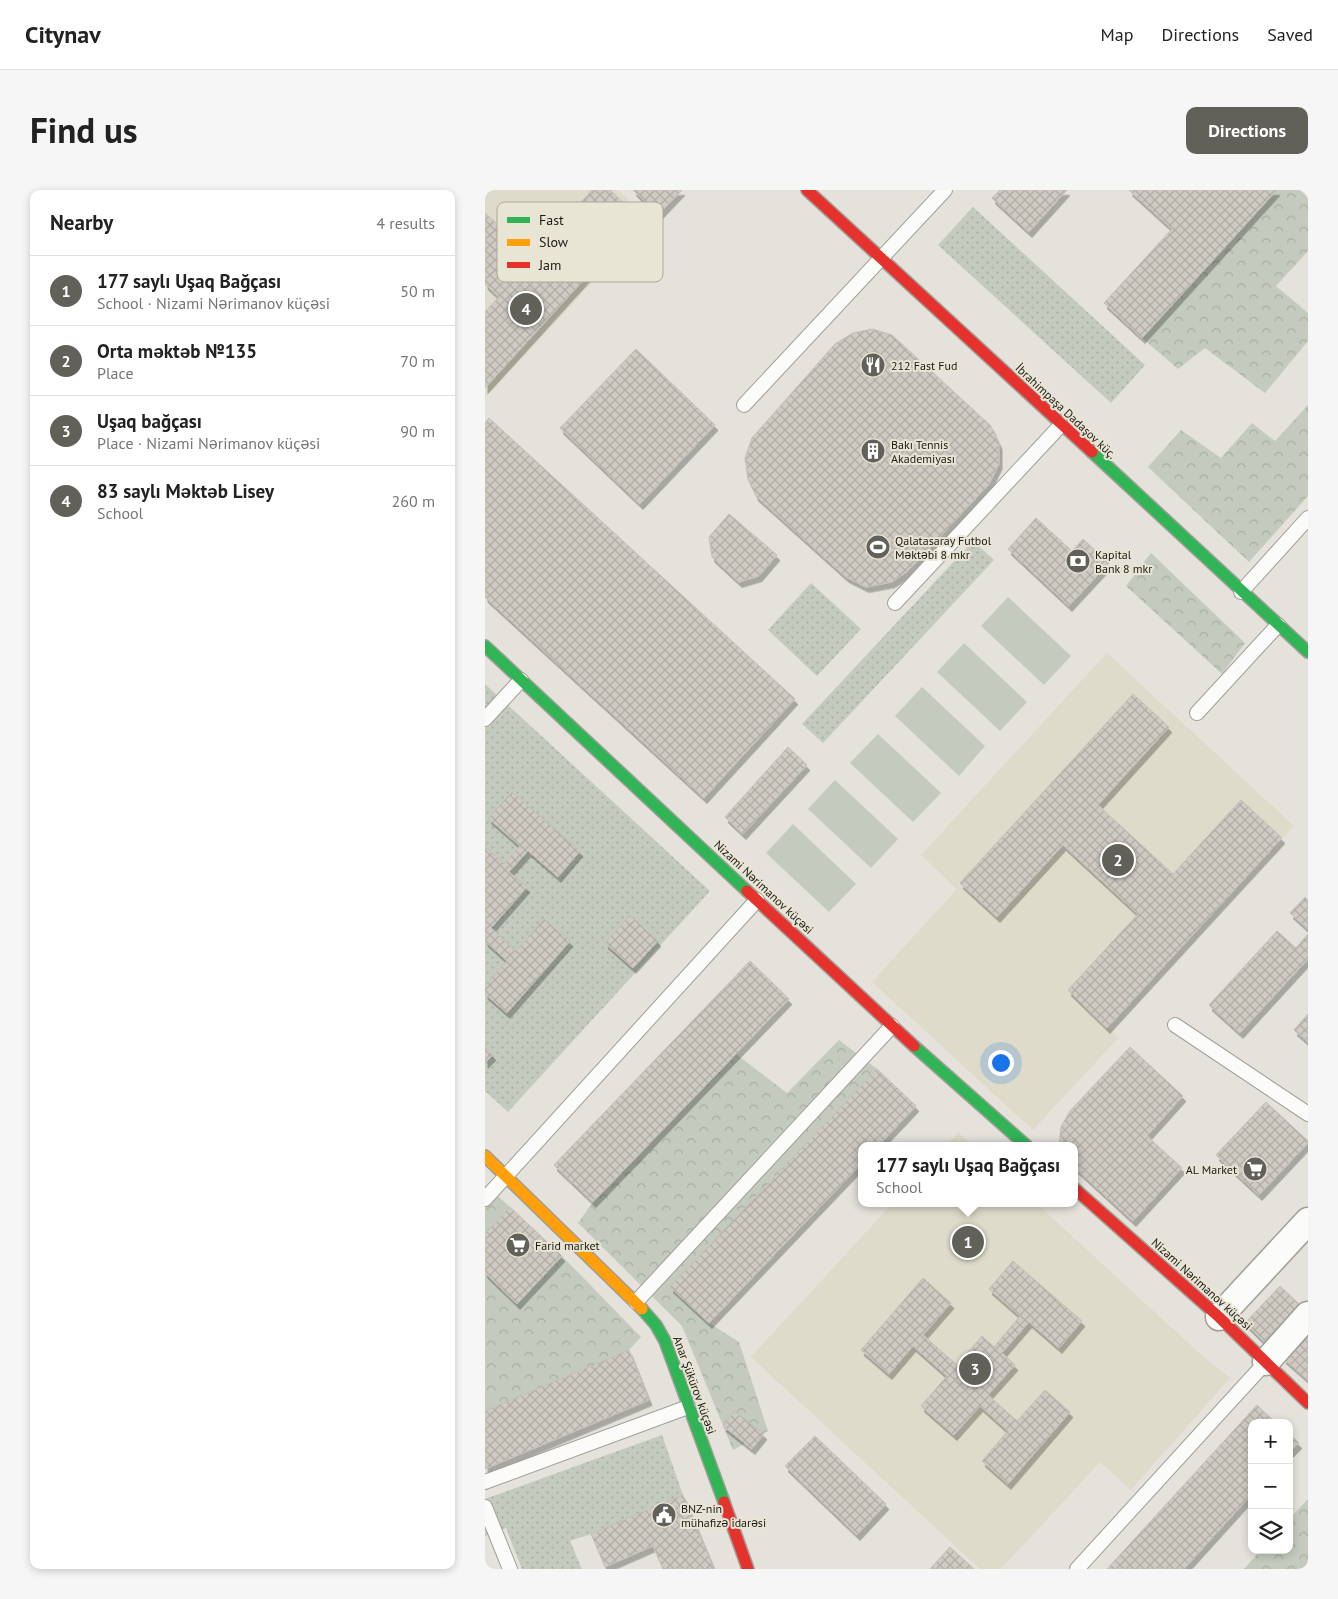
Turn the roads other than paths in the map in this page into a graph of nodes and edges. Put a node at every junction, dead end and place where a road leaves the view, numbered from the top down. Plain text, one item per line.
1 (807, 190) edge
2 (945, 190) edge
3 (881, 259) junction
4 (744, 405) dead end
5 (1061, 425) junction
6 (1308, 518) edge
7 (1241, 592) junction
8 (895, 603) dead end
9 (1278, 625) junction
10 (485, 646) edge
11 (1308, 652) edge
12 (521, 680) junction
13 (1197, 713) dead end
14 (485, 719) edge
15 (757, 900) junction
16 (1175, 1025) dead end
17 (892, 1026) junction
18 (1308, 1114) edge
19 (1022, 1142) edge
20 (485, 1156) edge
21 (505, 1176) junction
22 (1078, 1192) edge
23 (485, 1199) edge
24 (1308, 1221) edge
25 (636, 1302) junction
26 (1308, 1315) edge
27 (1219, 1317) junction
28 (1266, 1362) junction
29 (1308, 1403) edge
30 (688, 1407) junction
31 (485, 1482) edge
32 (485, 1507) edge
33 (510, 1569) edge
34 (749, 1569) edge
35 (1077, 1569) edge

1 - 3 street, İbrahimpaşa Dadaşov küç.
2 - 3 lane
3 - 4 lane
3 - 5 street, İbrahimpaşa Dadaşov küç.
5 - 7 street, İbrahimpaşa Dadaşov küç.
5 - 8 lane
6 - 7 lane
7 - 9 street, İbrahimpaşa Dadaşov küç.
9 - 11 street, İbrahimpaşa Dadaşov küç.
9 - 13 lane
10 - 12 street, Nizami Nərimanov küçəsi
12 - 14 lane
12 - 15 street, Nizami Nərimanov küçəsi
15 - 17 street, Nizami Nərimanov küçəsi
15 - 21 lane
16 - 18 lane
17 - 19 street, Nizami Nərimanov küçəsi
17 - 25 lane
20 - 21 street, Anar Şükürov küçəsi
21 - 23 lane
21 - 25 street, Anar Şükürov küçəsi
22 - 27 street, Nizami Nərimanov küçəsi
24 - 27 street
25 - 30 street, Anar Şükürov küçəsi
26 - 28 street
27 - 28 street, Nizami Nərimanov küçəsi
28 - 29 street, Nizami Nərimanov küçəsi
28 - 35 lane
30 - 31 lane
30 - 34 street, Anar Şükürov küçəsi
32 - 33 lane

